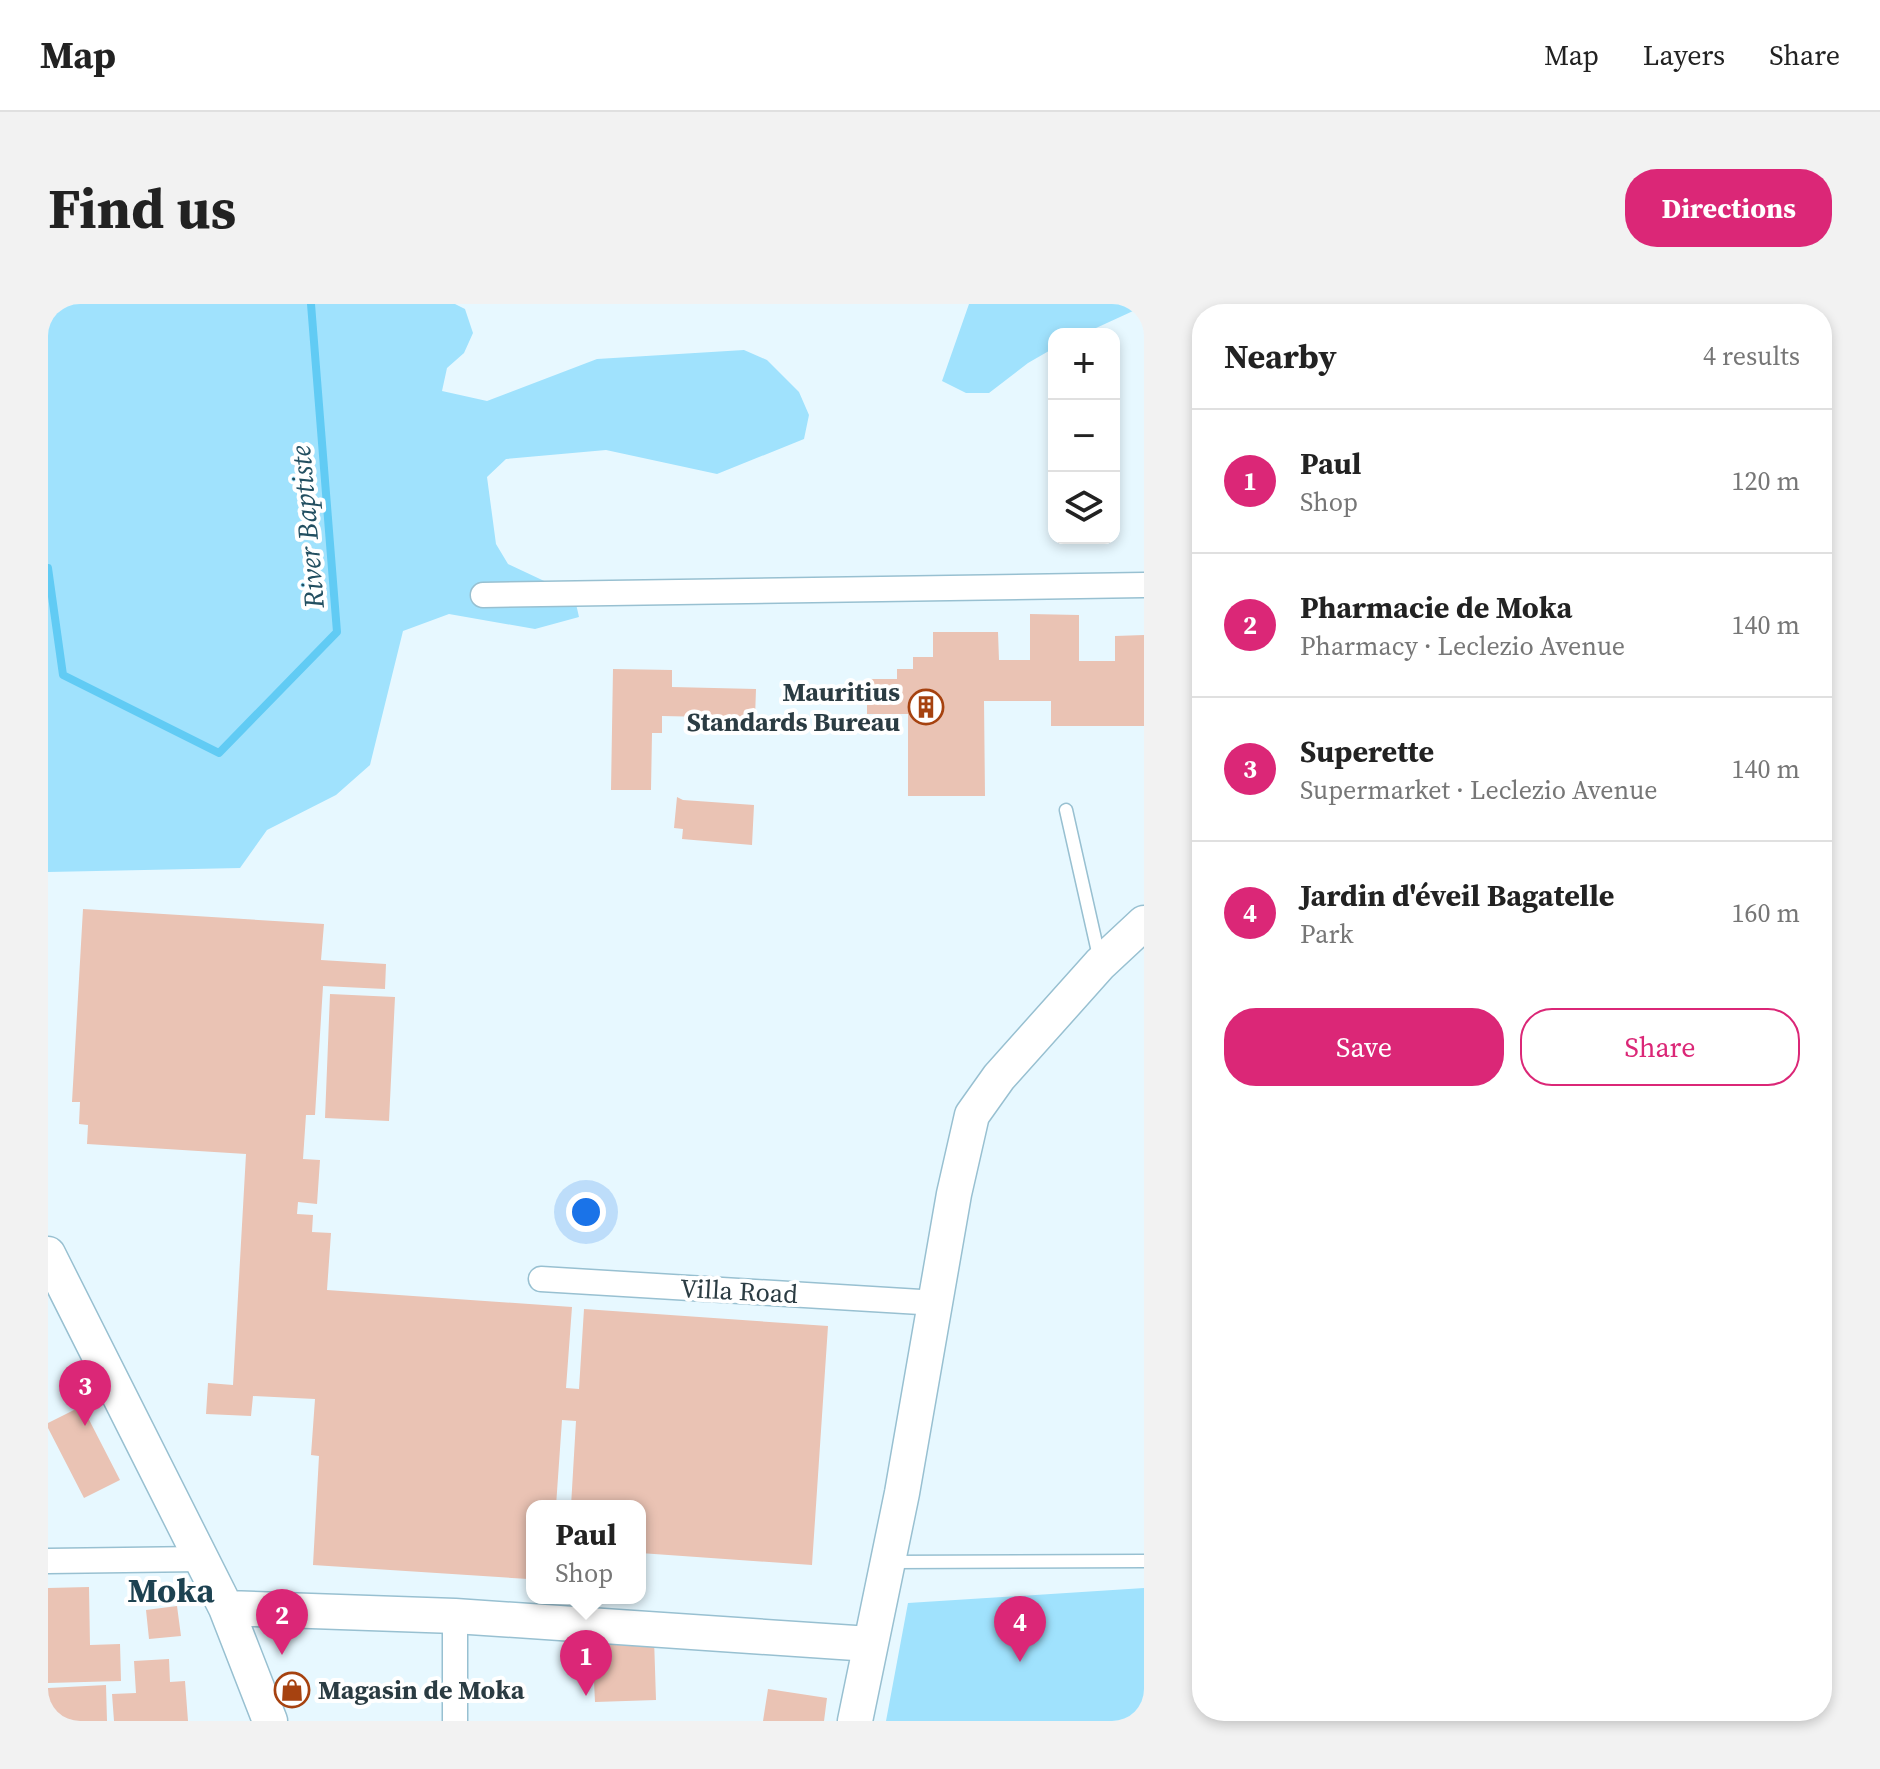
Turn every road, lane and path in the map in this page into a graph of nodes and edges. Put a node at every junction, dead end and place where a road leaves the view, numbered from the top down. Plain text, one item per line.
1 (1144, 585) edge
2 (483, 595) dead end
3 (1066, 810) dead end
4 (1144, 923) edge
5 (1100, 964) junction
6 (48, 1254) edge
7 (541, 1279) dead end
8 (937, 1303) junction
9 (201, 1559) junction
10 (48, 1561) edge
11 (1144, 1561) edge
12 (887, 1562) junction
13 (226, 1608) junction
14 (455, 1616) junction
15 (870, 1644) junction
16 (270, 1721) edge
17 (455, 1721) edge
18 (855, 1721) edge

1 - 2 street
3 - 5 lane
4 - 5 main road
5 - 8 main road
6 - 9 main road
7 - 8 street, Villa Road
8 - 12 main road
9 - 10 street
9 - 13 main road
11 - 12 lane
12 - 15 main road
13 - 14 main road
13 - 16 main road
14 - 15 main road
14 - 17 street
15 - 18 main road

